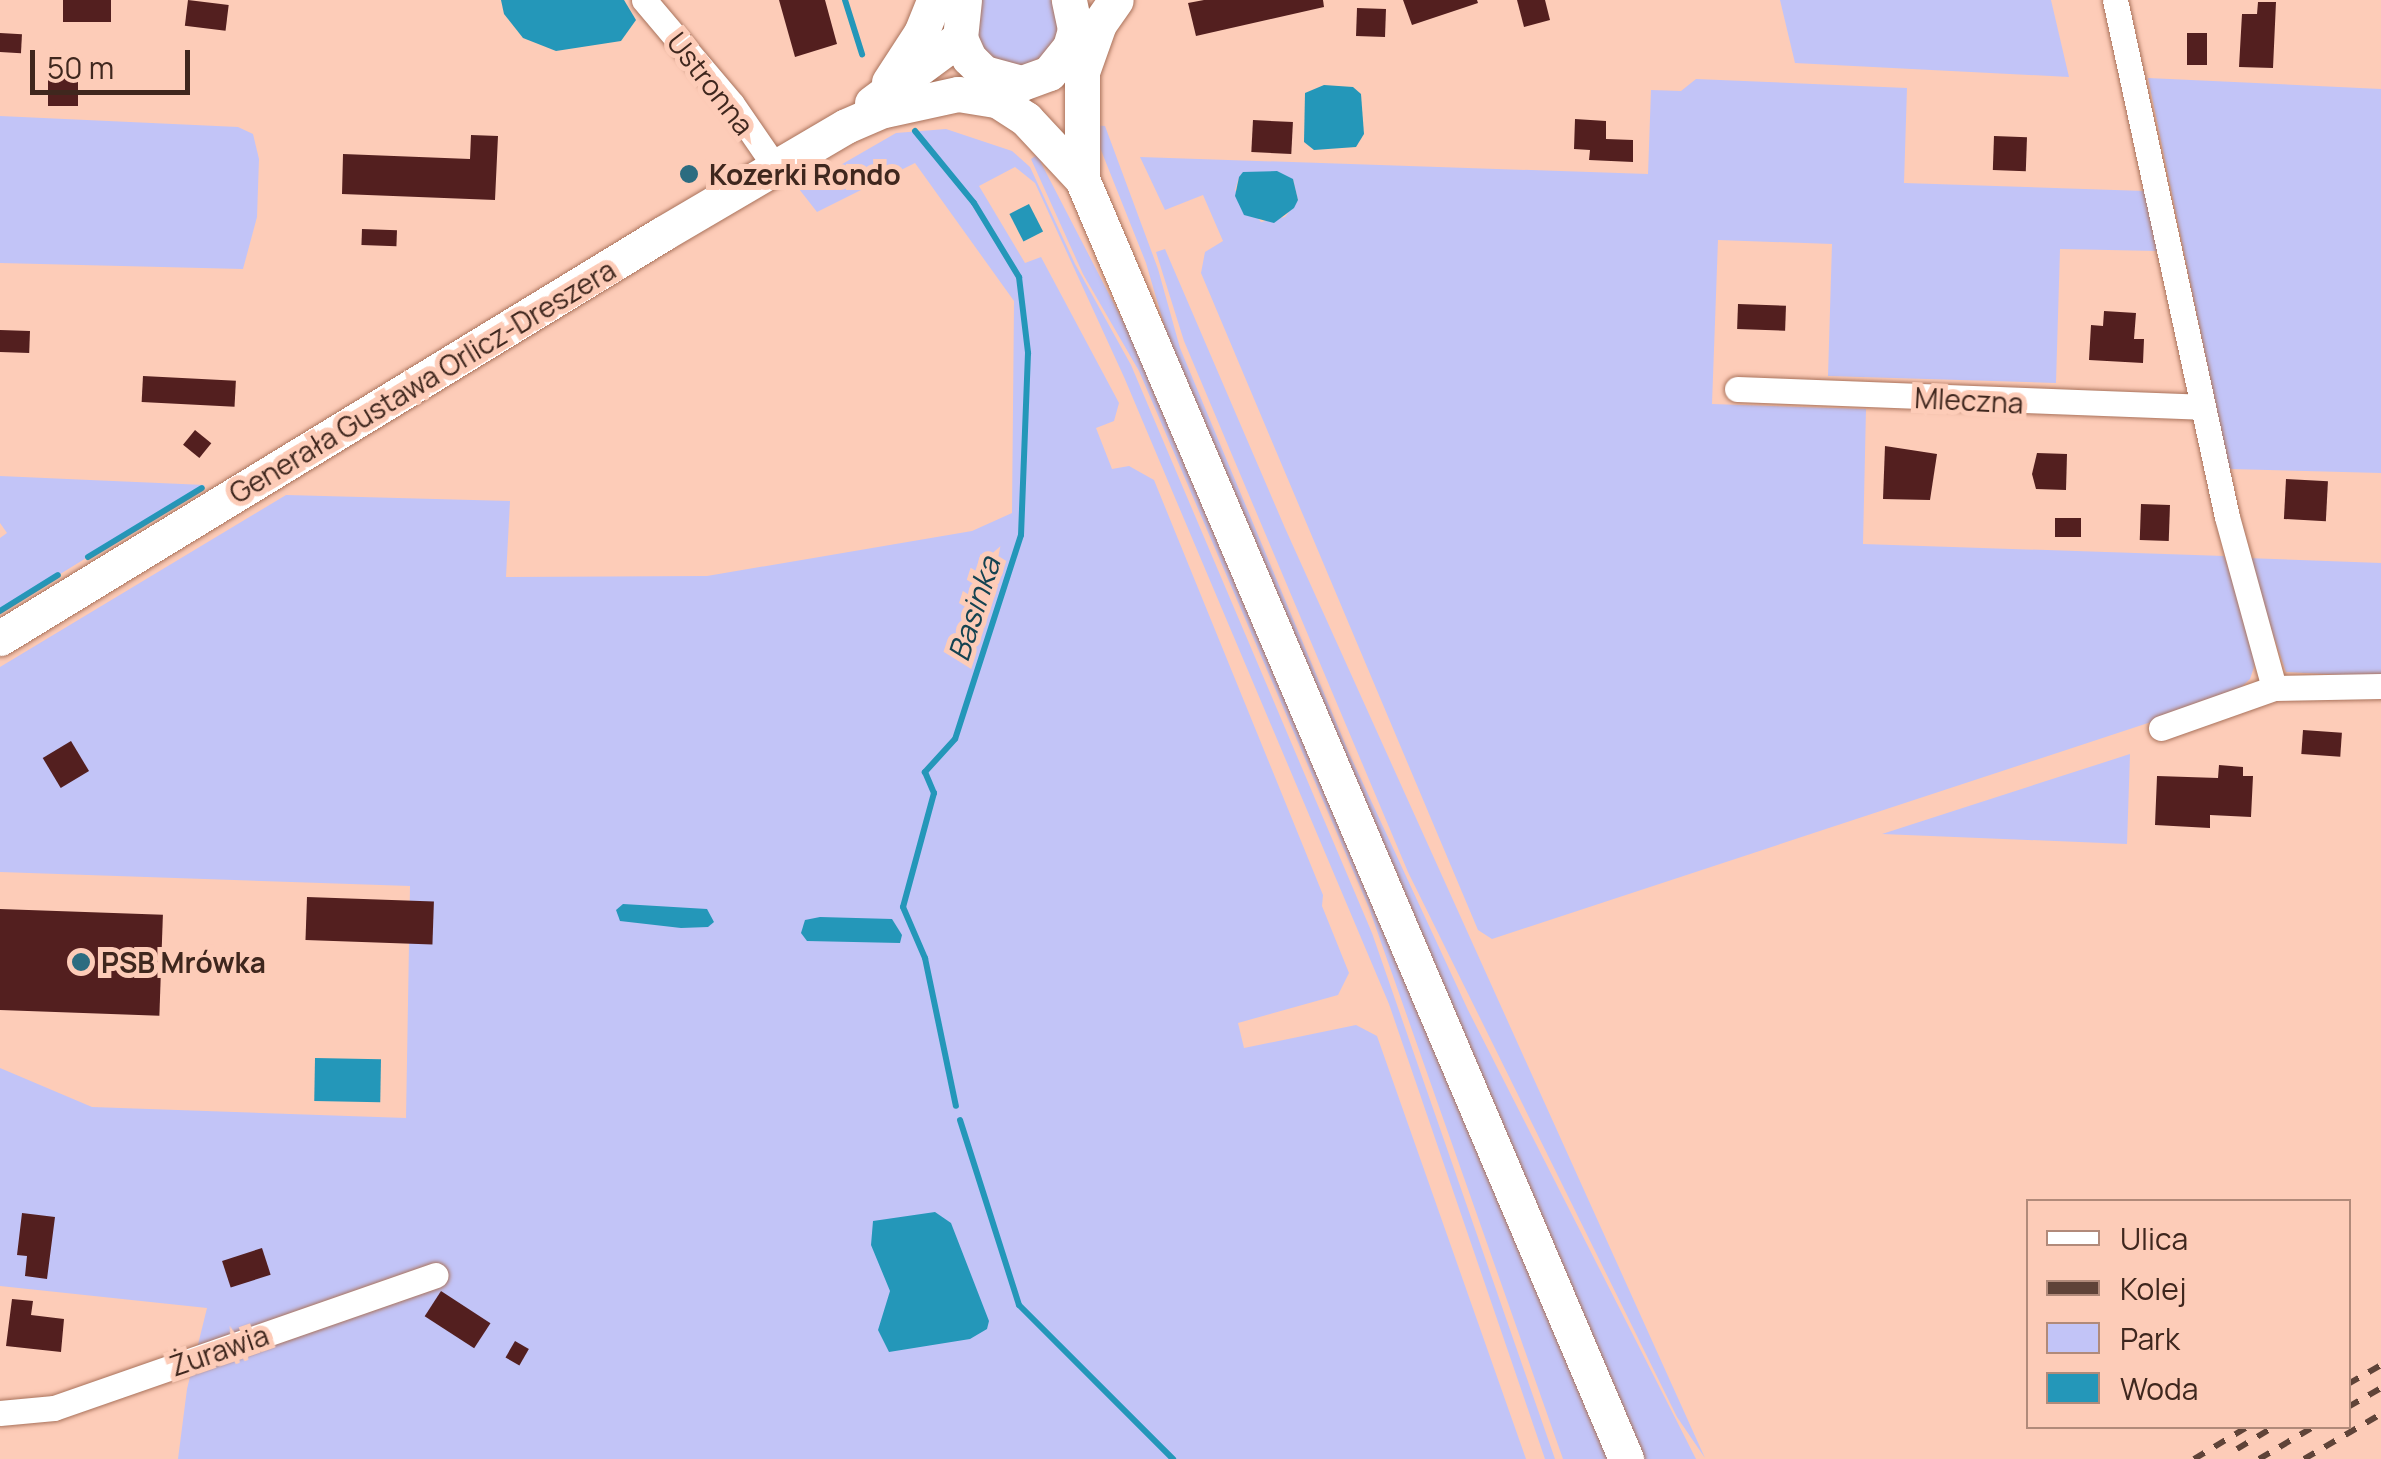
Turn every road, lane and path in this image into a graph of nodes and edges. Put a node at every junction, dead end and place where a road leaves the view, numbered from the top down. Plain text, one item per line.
1 (644, 0) edge
2 (956, 0) edge
3 (1116, 0) edge
4 (2115, 0) edge
5 (1075, 4) edge
6 (960, 38) junction
7 (1060, 63) junction
8 (996, 78) junction
9 (881, 104) junction
10 (1074, 159) junction
11 (776, 168) junction
12 (1736, 389) dead end
13 (2202, 407) junction
14 (0, 638) edge
15 (2381, 686) edge
16 (2274, 688) junction
17 (2161, 728) dead end
18 (436, 1275) dead end
19 (0, 1413) edge
20 (1626, 1459) edge

1 - 11 street, Ustronna
2 - 6 main road
2 - 9 main road
3 - 10 main road
4 - 13 street
5 - 7 main road
6 - 8 main road
6 - 9 main road, Generała Gustawa Orlicz-Dreszera
7 - 8 main road, Generała Gustawa Orlicz-Dreszera
7 - 10 main road
8 - 9 main road, Generała Gustawa Orlicz-Dreszera
8 - 10 main road
9 - 10 main road
9 - 11 main road, Generała Gustawa Orlicz-Dreszera
10 - 20 main road
11 - 14 main road, Generała Gustawa Orlicz-Dreszera
12 - 13 street, Mleczna
13 - 16 street
15 - 16 street
16 - 17 street
18 - 19 street, Żurawia

